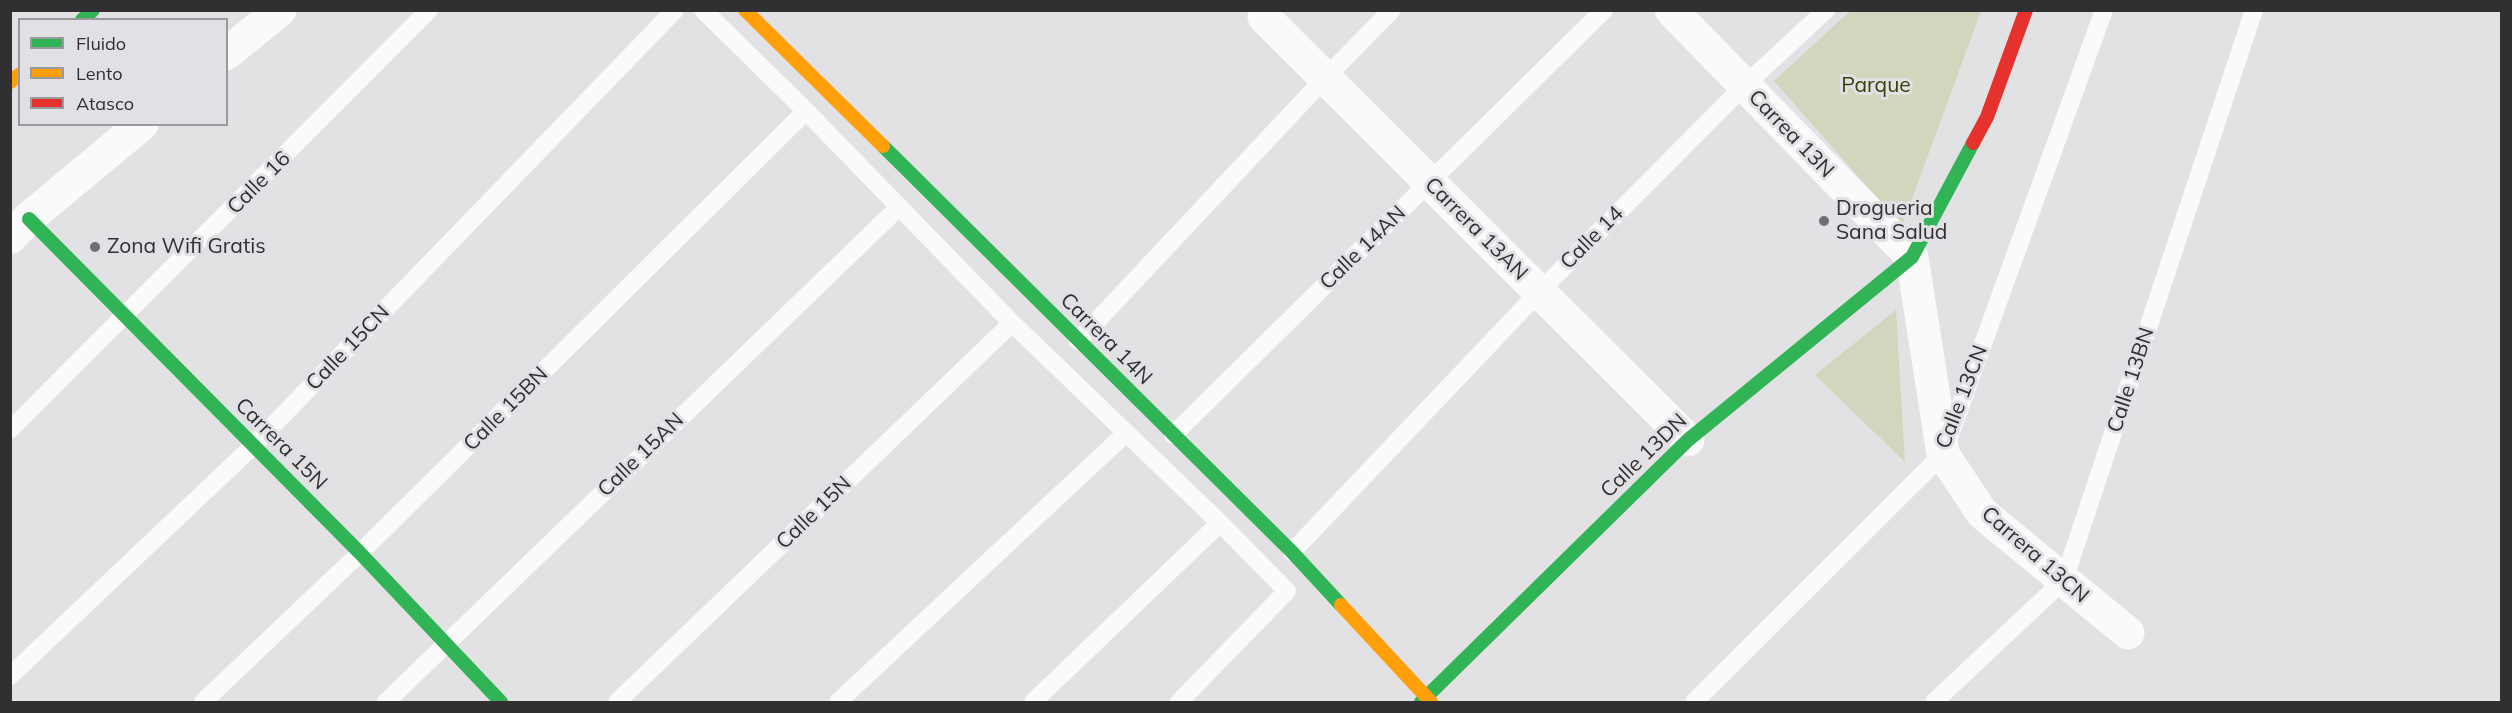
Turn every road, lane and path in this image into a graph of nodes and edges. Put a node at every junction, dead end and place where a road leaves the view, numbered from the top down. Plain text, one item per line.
1 (280, 10) edge
2 (429, 10) edge
3 (675, 10) edge
4 (703, 10) edge
5 (745, 10) edge
6 (1392, 10) edge
7 (1604, 10) edge
8 (1671, 10) edge
9 (1826, 10) edge
10 (2026, 10) edge
11 (2104, 10) edge
12 (2254, 10) edge
13 (1264, 17) dead end
14 (228, 52) edge
15 (1325, 78) junction
16 (1744, 86) junction
17 (806, 111) junction
18 (140, 126) edge
19 (1430, 182) junction
20 (898, 208) junction
21 (20, 229) edge
22 (1912, 257) junction
23 (1539, 291) junction
24 (124, 318) junction
25 (1012, 323) junction
26 (1078, 341) junction
27 (10, 430) edge
28 (1125, 434) junction
29 (1173, 435) junction
30 (1688, 441) junction
31 (253, 446) junction
32 (1943, 454) junction
33 (1220, 523) junction
34 (1292, 552) junction
35 (360, 553) junction
36 (2064, 580) junction
37 (2128, 633) dead end
38 (444, 644) junction
39 (10, 676) edge
40 (1426, 701) edge
41 (202, 702) edge
42 (386, 702) edge
43 (501, 702) edge
44 (617, 702) edge
45 (838, 702) edge
46 (1033, 702) edge
47 (1179, 702) edge
48 (1694, 702) edge
49 (1934, 702) edge

1 - 14 street
2 - 24 lane, Calle 16
3 - 31 lane, Calle 15CN
4 - 17 lane
5 - 26 street, Carrera 14N
6 - 15 lane
7 - 19 lane, Calle 14AN
8 - 16 street, Carrea 13N
9 - 16 lane, Calle 14
10 - 22 street
11 - 32 lane, Calle 13CN
12 - 36 lane, Calle 13BN
13 - 15 street, Carrera 13AN
15 - 19 street, Carrera 13AN
15 - 26 lane
16 - 22 street, Carrea 13N
16 - 23 lane, Calle 14
17 - 20 lane
17 - 35 lane, Calle 15BN
18 - 21 street
19 - 23 street, Carrera 13AN
19 - 29 lane, Calle 14AN
20 - 25 lane
20 - 38 lane, Calle 15AN
21 - 24 street, Carrera 15N
22 - 30 street, Calle 13DN
22 - 32 street, Carrera 13CN
23 - 30 street, Carrera 13AN
23 - 34 lane, Calle 14
24 - 27 lane, Calle 16
24 - 31 street, Carrera 15N
25 - 28 lane
25 - 44 lane, Calle 15N
26 - 29 street, Carrera 14N
28 - 33 lane
28 - 45 lane
29 - 34 street, Carrera 14N
30 - 40 street, Calle 13DN
31 - 35 street, Carrera 15N
31 - 39 lane, Calle 15CN
32 - 36 street, Carrera 13CN
32 - 48 lane, Calle 13CN
33 - 46 lane
33 - 47 lane
34 - 40 street, Carrera 14N
35 - 38 street, Carrera 15N
35 - 41 lane, Calle 15BN
36 - 37 street, Carrera 13CN
36 - 49 lane, Calle 13BN
38 - 42 lane, Calle 15AN
38 - 43 street, Carrera 15N

